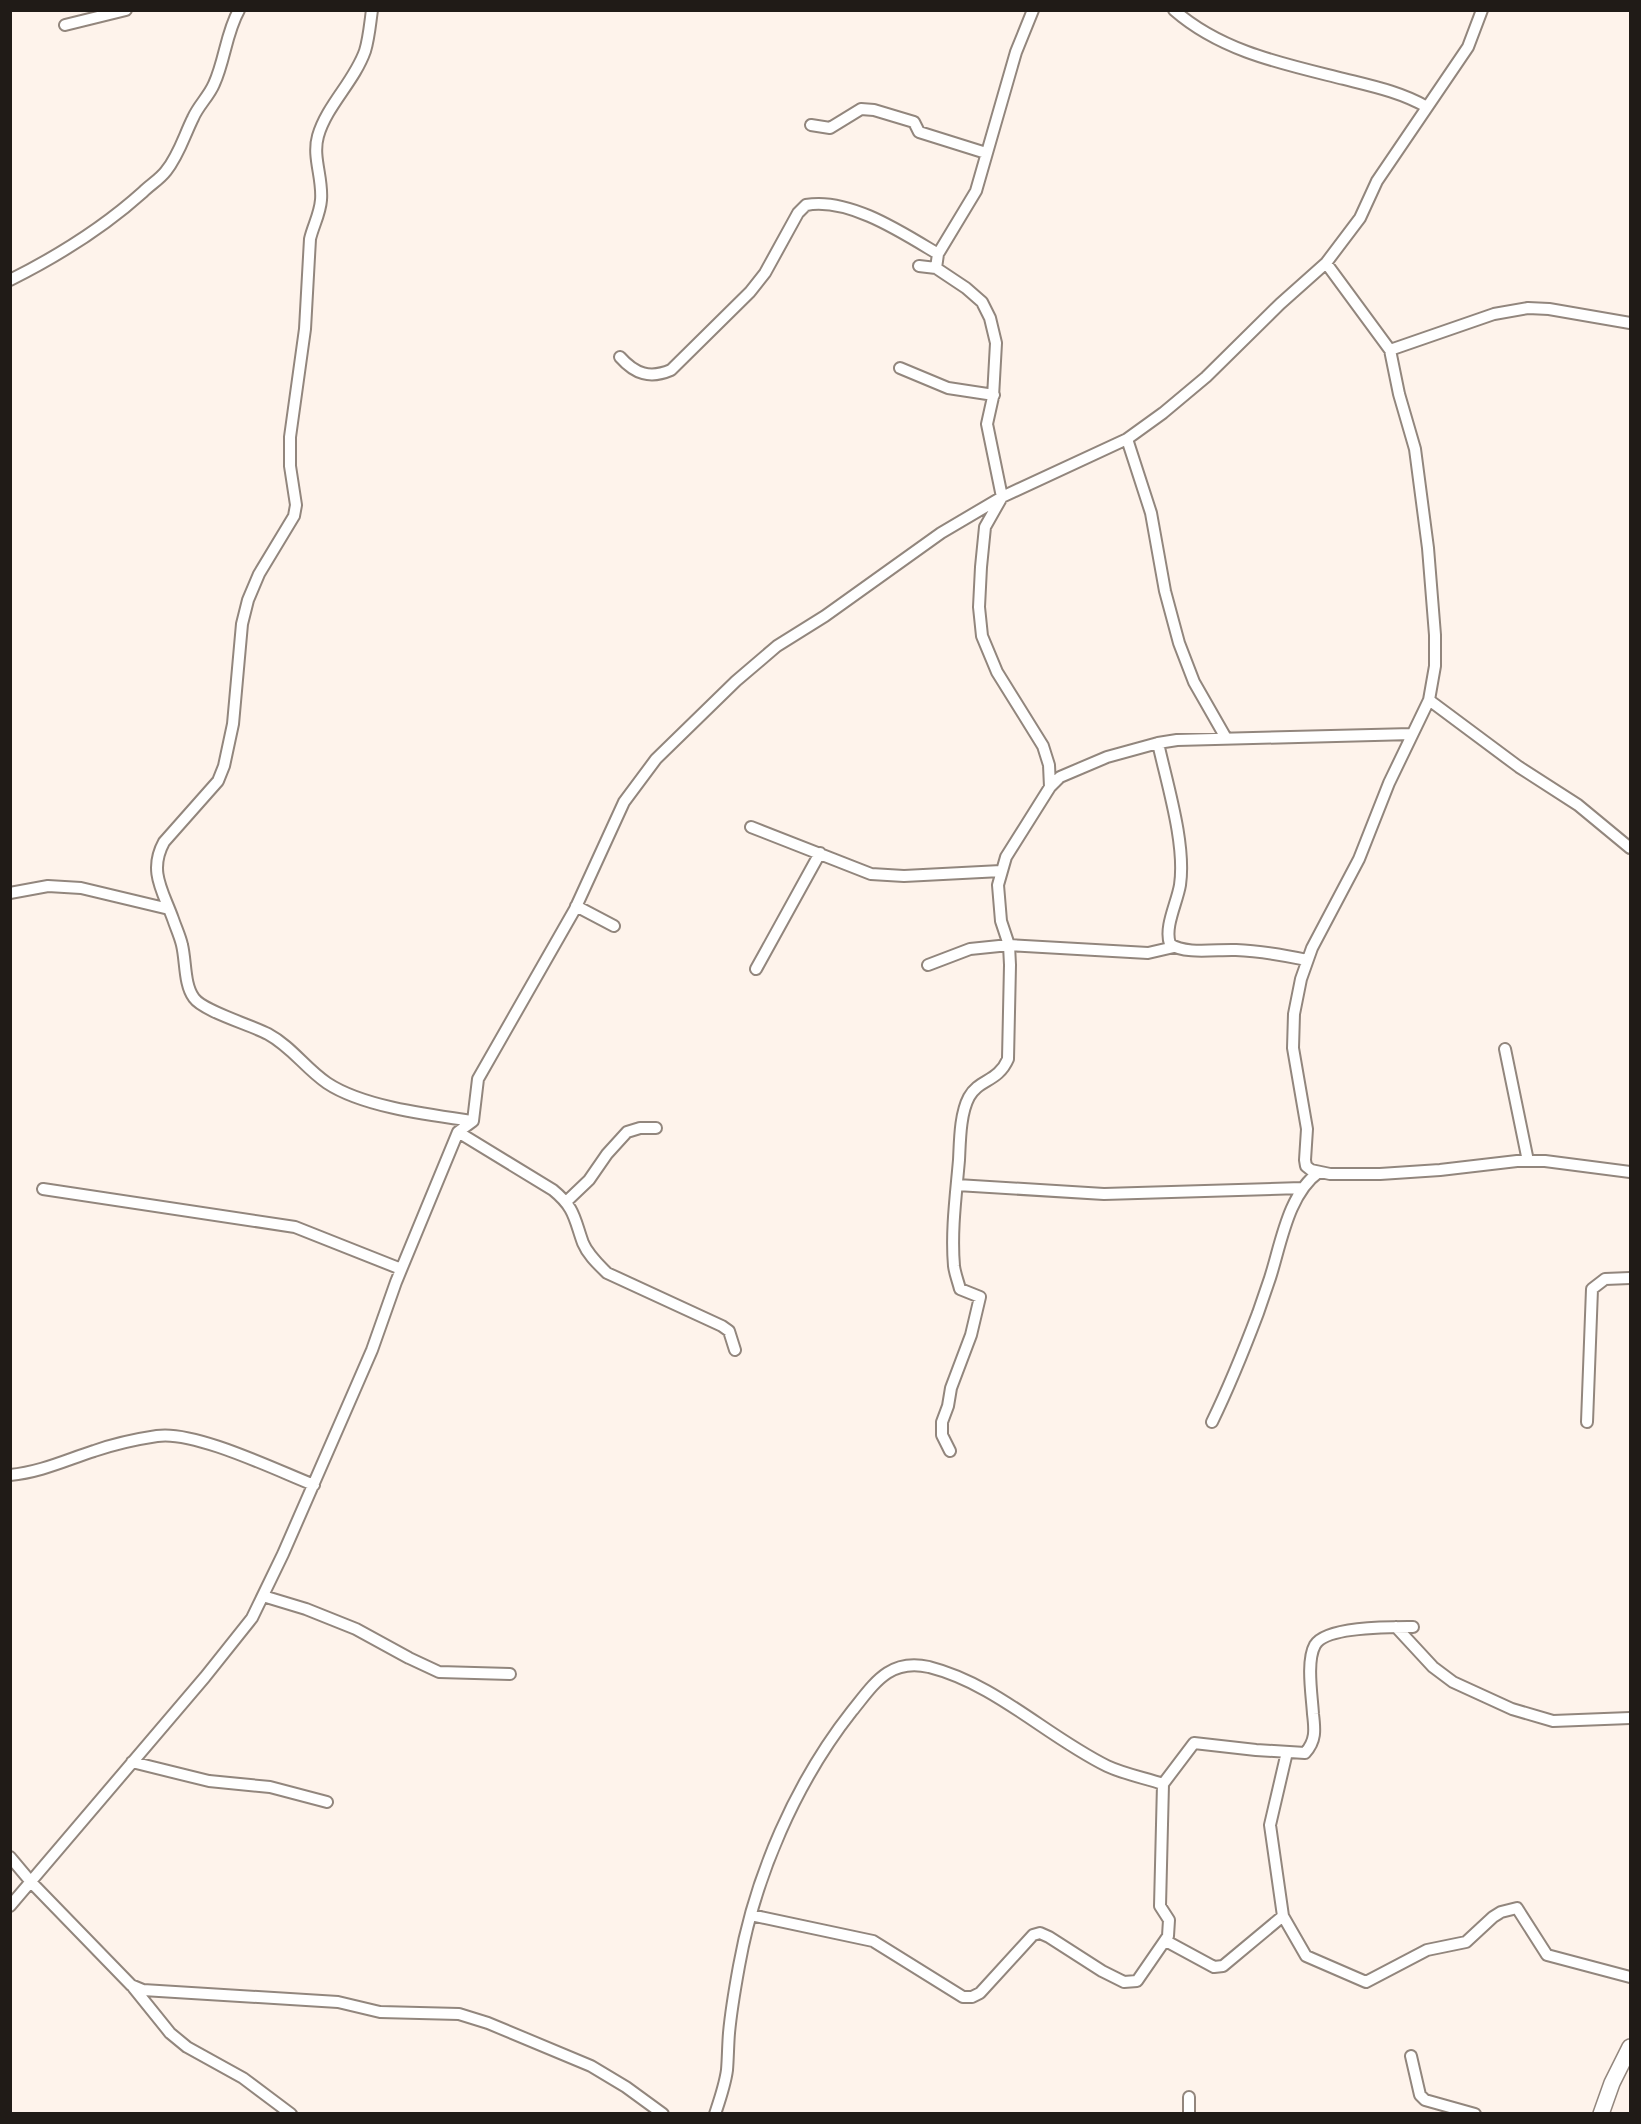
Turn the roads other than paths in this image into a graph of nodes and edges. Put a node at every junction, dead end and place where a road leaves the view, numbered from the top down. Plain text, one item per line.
1 (126, 10) edge
2 (239, 10) edge
3 (372, 10) edge
4 (1033, 10) edge
5 (1174, 10) edge
6 (1482, 10) edge
7 (65, 25) dead end
8 (1427, 107) junction
9 (811, 125) dead end
10 (986, 153) junction
11 (938, 254) junction
12 (1326, 263) junction
13 (919, 267) dead end
14 (936, 268) junction
15 (10, 280) edge
16 (1630, 323) edge
17 (1390, 350) junction
18 (620, 357) dead end
19 (900, 368) dead end
20 (994, 394) junction
21 (1127, 439) junction
22 (1002, 497) junction
23 (1429, 700) junction
24 (1412, 734) junction
25 (1226, 738) junction
26 (1158, 743) junction
27 (1050, 788) junction
28 (751, 827) dead end
29 (1630, 848) edge
30 (820, 853) junction
31 (1000, 871) junction
32 (10, 893) edge
33 (576, 906) junction
34 (169, 909) junction
35 (614, 926) dead end
36 (1009, 945) junction
37 (1174, 947) junction
38 (1307, 960) junction
39 (928, 965) dead end
40 (756, 969) dead end
41 (1505, 1049) dead end
42 (473, 1121) junction
43 (656, 1128) dead end
44 (458, 1132) junction
45 (1528, 1161) junction
46 (1319, 1172) junction
47 (1630, 1172) edge
48 (957, 1185) junction
49 (1302, 1188) junction
50 (43, 1189) dead end
51 (567, 1201) junction
52 (401, 1269) junction
53 (1630, 1278) edge
54 (735, 1350) dead end
55 (1212, 1422) dead end
56 (1587, 1422) dead end
57 (950, 1451) dead end
58 (10, 1475) edge
59 (314, 1485) junction
60 (263, 1596) junction
61 (1396, 1627) junction
62 (1413, 1627) dead end
63 (510, 1674) dead end
64 (1630, 1718) edge
65 (1287, 1752) junction
66 (132, 1762) junction
67 (1163, 1784) junction
68 (327, 1802) dead end
69 (10, 1857) edge
70 (31, 1882) junction
71 (10, 1906) edge
72 (751, 1915) junction
73 (1283, 1916) junction
74 (1166, 1941) junction
75 (1630, 1977) edge
76 (130, 1985) junction
77 (1630, 2047) edge
78 (1411, 2056) dead end
79 (1189, 2097) dead end
80 (291, 2114) edge
81 (663, 2114) edge
82 (715, 2114) edge
83 (1189, 2114) edge
84 (1475, 2114) edge
85 (1600, 2114) edge

1 - 7 street
2 - 15 street
3 - 34 street
4 - 10 street
5 - 8 street
6 - 8 street
8 - 12 street
9 - 10 street
10 - 11 street
11 - 14 street
11 - 18 street
12 - 17 street
12 - 21 street
13 - 14 street
14 - 20 street
16 - 17 street
17 - 23 street
19 - 20 street
20 - 22 street
21 - 22 street
21 - 25 street
22 - 27 street
22 - 33 street
23 - 24 street
23 - 29 street
24 - 25 street
24 - 38 street
25 - 26 street
26 - 27 street
26 - 37 street
27 - 31 street
28 - 30 street
30 - 31 street
30 - 40 street
31 - 36 street
32 - 34 street
33 - 35 street
33 - 42 street
34 - 42 street
36 - 37 street
36 - 39 street
36 - 48 street
37 - 38 street
38 - 46 street
41 - 45 street
42 - 44 street
43 - 51 street
44 - 51 street
44 - 52 street
45 - 46 street
45 - 47 street
46 - 49 street
48 - 49 street
48 - 57 street
49 - 55 street
50 - 52 street
51 - 54 street
52 - 59 street
53 - 56 street
58 - 59 street
59 - 60 street
60 - 63 street
60 - 66 street
61 - 62 street
61 - 64 street
61 - 65 street
65 - 67 street
65 - 73 street
66 - 68 street
66 - 70 street
67 - 72 street
67 - 74 street
69 - 70 street
70 - 71 street
70 - 76 street
72 - 74 street
72 - 82 street
73 - 74 street
73 - 75 street
76 - 80 street
76 - 81 street
77 - 85 street
78 - 84 street
79 - 83 street

